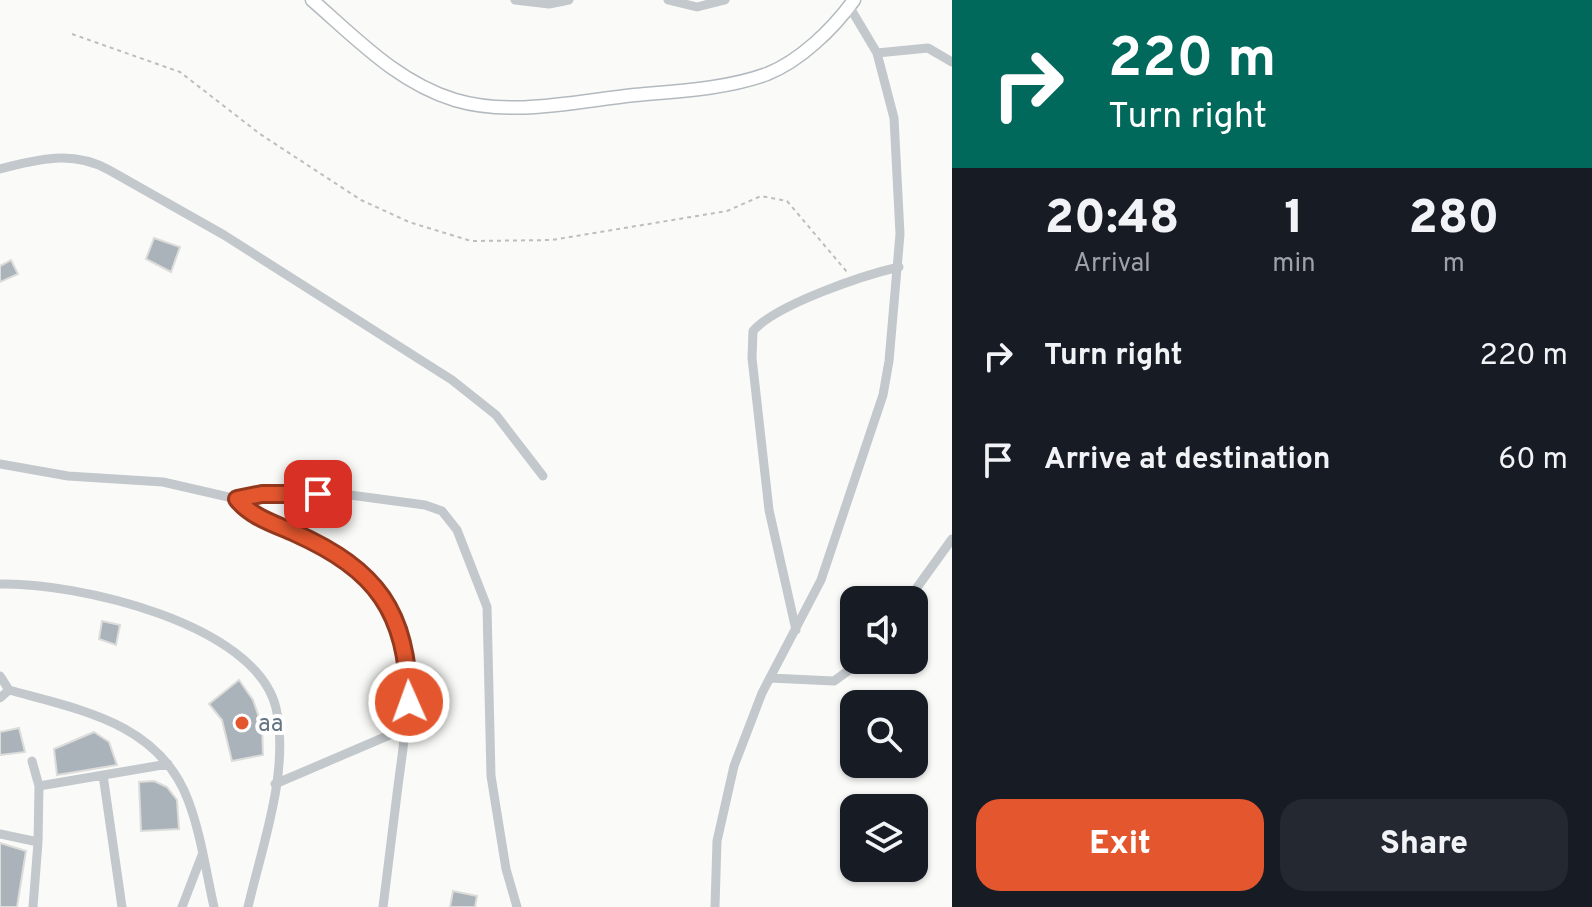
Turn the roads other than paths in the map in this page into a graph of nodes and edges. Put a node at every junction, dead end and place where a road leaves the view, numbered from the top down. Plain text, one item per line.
1 (312, 0) edge
2 (515, 0) edge
3 (569, 0) edge
4 (668, 0) edge
5 (725, 0) edge
6 (852, 3) edge
7 (877, 53) junction
8 (952, 62) edge
9 (0, 169) edge
10 (899, 267) junction
11 (0, 464) edge
12 (543, 476) dead end
13 (237, 499) junction
14 (952, 539) edge
15 (0, 584) edge
16 (918, 586) edge
17 (796, 630) junction
18 (844, 674) edge
19 (0, 676) edge
20 (770, 678) junction
21 (9, 690) junction
22 (0, 698) edge
23 (406, 728) junction
24 (32, 761) dead end
25 (168, 764) junction
26 (103, 775) junction
27 (275, 784) junction
28 (39, 786) junction
29 (0, 834) edge
30 (38, 842) junction
31 (202, 855) junction
32 (33, 907) edge
33 (122, 907) edge
34 (182, 907) edge
35 (214, 907) edge
36 (248, 907) edge
37 (383, 907) edge
38 (517, 907) edge
39 (715, 907) edge

1 - 6 main road
2 - 3 street
4 - 5 street
6 - 7 street
7 - 8 street
7 - 10 street
9 - 12 street
10 - 17 street
10 - 17 street
11 - 13 street
13 - 23 street
13 - 38 street
14 - 16 street
15 - 27 street
17 - 20 street
18 - 20 street
19 - 21 street
20 - 39 street
21 - 22 street
21 - 25 street
23 - 27 street
23 - 37 street
24 - 28 street
25 - 26 street
25 - 31 street
26 - 28 street
26 - 33 street
27 - 36 street
28 - 30 street
29 - 30 street
30 - 32 street
31 - 34 street
31 - 35 street

